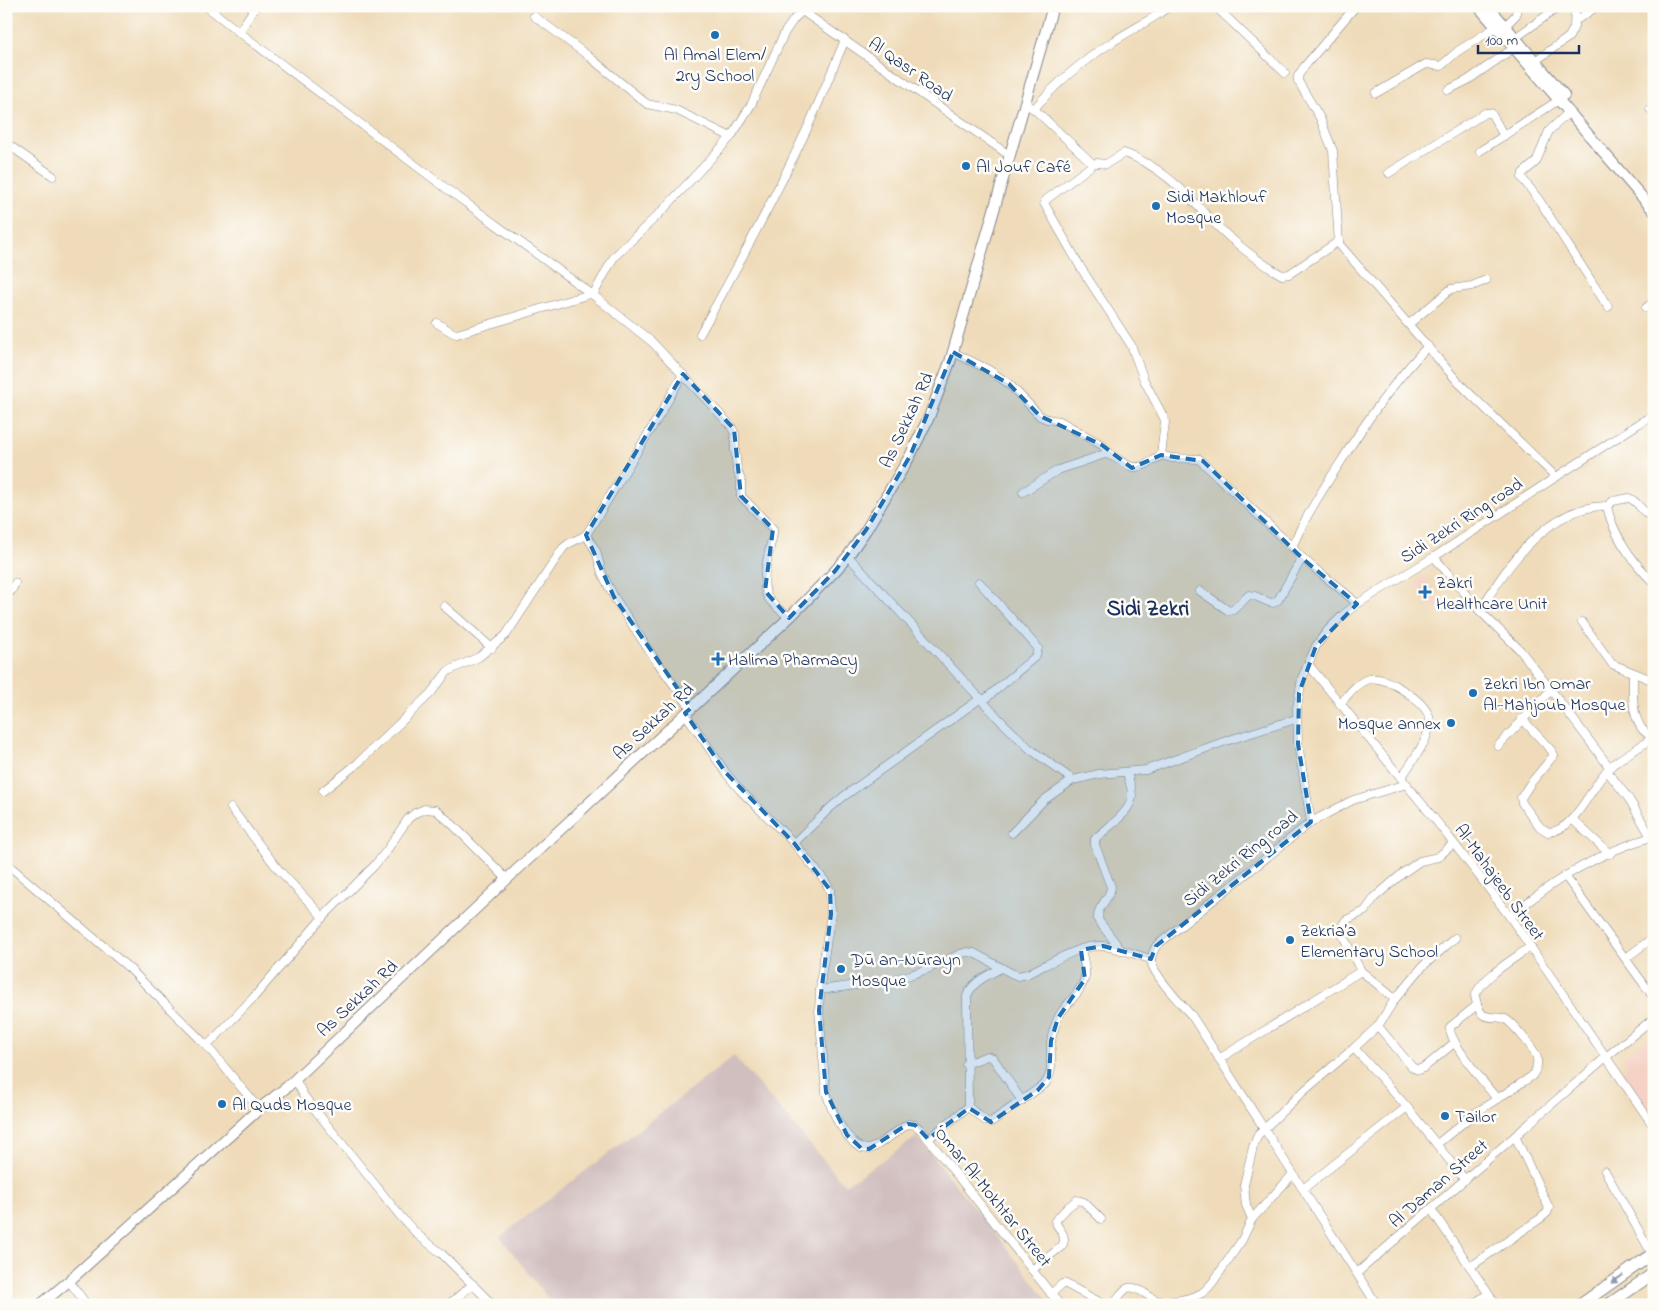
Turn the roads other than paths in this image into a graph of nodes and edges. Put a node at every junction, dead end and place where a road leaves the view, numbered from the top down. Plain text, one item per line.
1 (206, 6) edge
2 (256, 6) edge
3 (1053, 6) edge
4 (1170, 6) edge
5 (1215, 6) edge
6 (1356, 6) edge
7 (1478, 6) edge
8 (1488, 6) edge
9 (1518, 6) edge
10 (1560, 6) edge
11 (1575, 6) edge
12 (1598, 6) edge
13 (802, 8) edge
14 (534, 16) dead end
15 (1575, 21) junction
16 (1501, 26) junction
17 (239, 32) junction
18 (845, 40) junction
19 (1515, 43) junction
20 (1534, 61) junction
21 (1285, 73) dead end
22 (1448, 90) dead end
23 (1376, 92) dead end
24 (1559, 100) junction
25 (1024, 104) junction
26 (1034, 109) junction
27 (1569, 112) junction
28 (731, 136) junction
29 (1504, 136) junction
30 (6, 142) edge
31 (1480, 151) dead end
32 (1009, 156) junction
33 (1092, 164) junction
34 (1389, 173) dead end
35 (53, 176) dead end
36 (1654, 201) edge
37 (1654, 211) edge
38 (1339, 241) junction
39 (1486, 280) dead end
40 (592, 294) junction
41 (1654, 301) edge
42 (1608, 307) dead end
43 (1646, 308) dead end
44 (438, 324) dead end
45 (1409, 324) junction
46 (700, 334) dead end
47 (1428, 346) junction
48 (953, 352) junction
49 (682, 374) junction
50 (1654, 414) edge
51 (1161, 455) junction
52 (1112, 456) junction
53 (1556, 477) junction
54 (1023, 492) dead end
55 (1607, 506) junction
56 (1654, 517) edge
57 (586, 535) junction
58 (1292, 546) junction
59 (848, 556) junction
60 (1302, 558) junction
61 (1434, 558) junction
62 (979, 582) dead end
63 (15, 583) dead end
64 (1654, 583) edge
65 (1200, 590) dead end
66 (6, 596) edge
67 (1357, 604) junction
68 (444, 606) dead end
69 (1480, 610) junction
70 (789, 617) junction
71 (1582, 622) dead end
72 (492, 648) junction
73 (1308, 664) junction
74 (1633, 673) junction
75 (1654, 681) edge
76 (1551, 690) junction
77 (982, 700) junction
78 (1340, 704) junction
79 (688, 711) junction
80 (1296, 719) junction
81 (1522, 720) junction
82 (1653, 738) edge
83 (1498, 746) dead end
84 (1608, 770) junction
85 (1127, 772) junction
86 (1073, 780) junction
87 (1404, 781) junction
88 (323, 791) dead end
89 (231, 808) dead end
90 (1572, 819) junction
91 (1311, 822) junction
92 (1012, 833) dead end
93 (1652, 838) edge
94 (794, 843) junction
95 (1453, 844) junction
96 (1610, 854) junction
97 (6, 863) edge
98 (1566, 876) junction
99 (507, 879) junction
100 (323, 917) junction
101 (1510, 917) junction
102 (1654, 937) edge
103 (1455, 938) dead end
104 (1530, 947) junction
105 (1081, 950) junction
106 (1121, 950) junction
107 (1626, 958) junction
108 (1151, 959) junction
109 (1001, 968) junction
110 (1361, 971) junction
111 (820, 990) junction
112 (1654, 998) edge
113 (1395, 999) junction
114 (1477, 1005) junction
115 (1654, 1018) edge
116 (1378, 1026) junction
117 (1454, 1043) junction
118 (207, 1046) junction
119 (1354, 1048) junction
120 (1606, 1057) junction
121 (1219, 1059) junction
122 (966, 1064) junction
123 (295, 1078) junction
124 (286, 1087) junction
125 (304, 1096) junction
126 (1497, 1099) junction
127 (1022, 1101) junction
128 (968, 1107) junction
129 (1407, 1107) junction
130 (259, 1109) junction
131 (1654, 1126) edge
132 (1264, 1129) junction
133 (1515, 1136) junction
134 (928, 1139) junction
135 (1436, 1144) junction
136 (1605, 1170) dead end
137 (1293, 1174) junction
138 (1465, 1180) junction
139 (1303, 1189) junction
140 (1431, 1209) junction
141 (1101, 1219) dead end
142 (1252, 1219) junction
143 (1653, 1254) edge
144 (1470, 1267) junction
145 (1032, 1270) junction
146 (1357, 1273) junction
147 (1652, 1278) edge
148 (68, 1281) junction
149 (473, 1284) junction
150 (1051, 1294) junction
151 (1488, 1294) junction
152 (1581, 1304) edge
153 (40, 1305) edge
154 (87, 1305) edge
155 (448, 1305) edge
156 (493, 1305) edge
157 (1060, 1305) edge
158 (1104, 1305) edge
159 (1112, 1305) edge
160 (1377, 1305) edge
161 (1472, 1305) edge
162 (1496, 1305) edge
163 (1608, 1305) edge

1 - 17 street
2 - 17 street
3 - 25 main road, As Sekkah Rd
4 - 26 street
5 - 21 street
6 - 38 street
7 - 16 main road
8 - 16 main road
9 - 16 street
10 - 19 street
11 - 15 street
12 - 15 street
13 - 18 street, Al Qasr Road
13 - 28 street
14 - 28 street
15 - 20 street
16 - 19 main road
16 - 23 street
17 - 40 street
18 - 32 street, Al Qasr Road
18 - 46 street
19 - 20 main road
19 - 22 street
19 - 24 main road
20 - 36 main road
24 - 27 main road
24 - 29 street
25 - 26 street
25 - 32 main road, As Sekkah Rd
26 - 33 street
27 - 37 main road
27 - 42 street
28 - 40 street
29 - 31 street
29 - 34 street
30 - 35 street
32 - 48 main road, As Sekkah Rd
33 - 38 street
33 - 51 street
38 - 45 street
39 - 45 street
40 - 44 street
40 - 49 street
41 - 43 street
45 - 47 street
47 - 53 street
47 - 58 street
48 - 52 street
48 - 59 main road, As Sekkah Rd
49 - 57 street
49 - 70 street
50 - 53 street, Sidi Zekri Ring road
51 - 52 street
51 - 58 street
52 - 54 street
53 - 61 street, Sidi Zekri Ring road
55 - 56 street
55 - 64 street
55 - 69 street
57 - 72 street
57 - 79 street, ‘Omar Al-Mokhtar Street
58 - 60 street
59 - 70 main road, As Sekkah Rd
59 - 77 street
60 - 65 street
60 - 67 street
61 - 67 street, Sidi Zekri Ring road
61 - 69 street
62 - 77 street
63 - 66 street
67 - 73 street, Sidi Zekri Ring road
68 - 72 street
69 - 76 street
70 - 79 main road, As Sekkah Rd
71 - 74 street
72 - 88 street
73 - 78 street, Al-Mahajeeb Street
73 - 80 street, Sidi Zekri Ring road
74 - 75 street
74 - 82 street
76 - 81 street
76 - 84 street
77 - 86 street
77 - 94 street
78 - 87 street, Al-Mahajeeb Street
78 - 87 street
79 - 94 street, ‘Omar Al-Mokhtar Street
79 - 99 main road, As Sekkah Rd
80 - 85 street
80 - 91 street, Sidi Zekri Ring road
81 - 83 street
81 - 90 street
82 - 84 street
84 - 90 street
84 - 93 street
85 - 86 street
85 - 106 street
86 - 92 street
87 - 91 street
87 - 95 street, Al-Mahajeeb Street
89 - 100 street
90 - 96 street
91 - 108 street, Sidi Zekri Ring road
93 - 96 street
94 - 111 street, ‘Omar Al-Mokhtar Street
95 - 101 street, Al-Mahajeeb Street
95 - 110 street
96 - 98 street
97 - 118 street
98 - 101 street
98 - 107 street
99 - 100 street
99 - 123 main road, As Sekkah Rd
100 - 118 street
101 - 104 street, Al-Mahajeeb Street
102 - 107 street
103 - 113 street
104 - 114 street
104 - 120 street, Al-Mahajeeb Street
105 - 106 street
105 - 109 street
105 - 127 street
106 - 108 street
107 - 112 street
108 - 121 street
109 - 111 street
109 - 122 street
110 - 113 street
110 - 121 street
111 - 134 street, ‘Omar Al-Mokhtar Street
113 - 116 street
114 - 117 street
114 - 126 street
115 - 120 street, Al Daman Street
116 - 117 street
116 - 119 street
117 - 126 street
118 - 130 street
119 - 129 street
119 - 132 street
120 - 131 street, Al-Mahajeeb Street
120 - 133 street, Al Daman Street
121 - 132 street
122 - 127 street
122 - 128 street
123 - 124 main road, As Sekkah Rd
123 - 125 street
124 - 125 street
124 - 130 main road, As Sekkah Rd
125 - 149 street
126 - 135 street
127 - 128 street
128 - 134 street
129 - 135 street
129 - 139 street
130 - 148 main road, As Sekkah Rd
132 - 137 street
132 - 142 street
133 - 138 street, Al Daman Street
133 - 144 street
134 - 145 street, ‘Omar Al-Mokhtar Street
135 - 138 street
136 - 143 street
137 - 139 street
137 - 142 street
138 - 140 street, Al Daman Street
139 - 146 street
140 - 144 street
140 - 146 street, Al Daman Street
141 - 145 street
142 - 159 street
143 -> 152 highway
144 - 151 street
145 - 150 street, ‘Omar Al-Mokhtar Street
146 - 160 street
147 - 163 highway
148 - 153 main road, As Sekkah Rd
148 - 154 street
149 - 155 street
149 - 156 street
150 - 157 street, ‘Omar Al-Mokhtar Street
150 - 158 street
151 - 161 street
151 - 162 street

